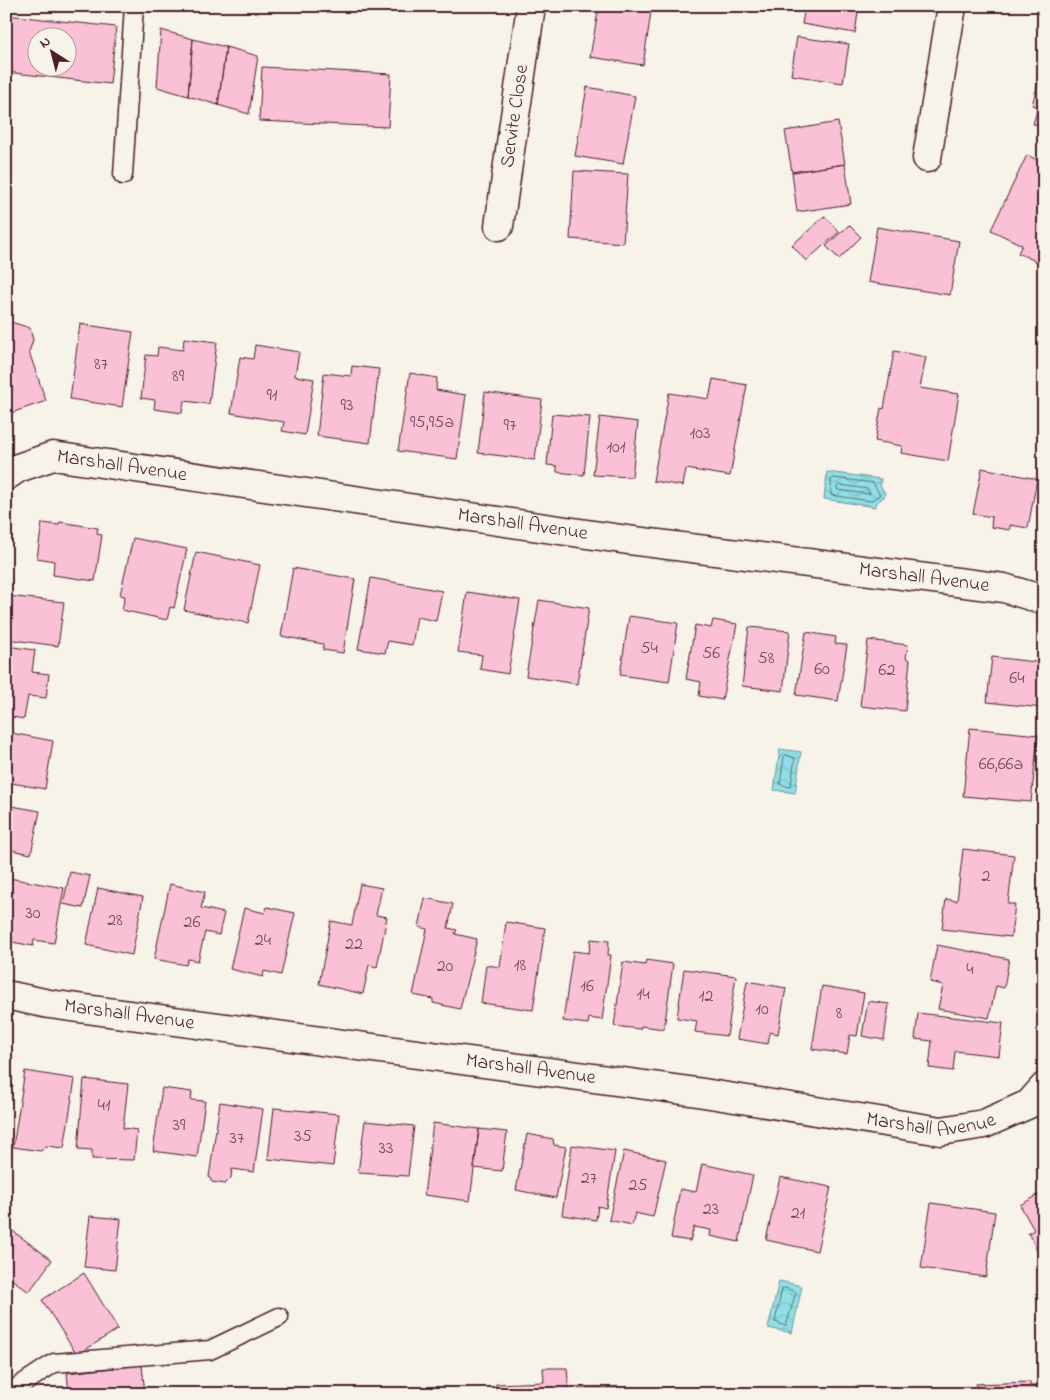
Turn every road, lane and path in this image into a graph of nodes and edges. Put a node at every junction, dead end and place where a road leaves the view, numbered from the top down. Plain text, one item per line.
1 (134, 6) edge
2 (531, 6) edge
3 (952, 6) edge
4 (927, 158) dead end
5 (123, 176) dead end
6 (499, 226) dead end
7 (6, 476) edge
8 (1044, 600) edge
9 (6, 995) edge
10 (1044, 1087) edge
11 (279, 1317) dead end
12 (6, 1394) edge

1 - 5 lane
2 - 6 street, Servite Close
3 - 4 street
7 - 8 street, Marshall Avenue
9 - 10 street, Marshall Avenue
11 - 12 lane

